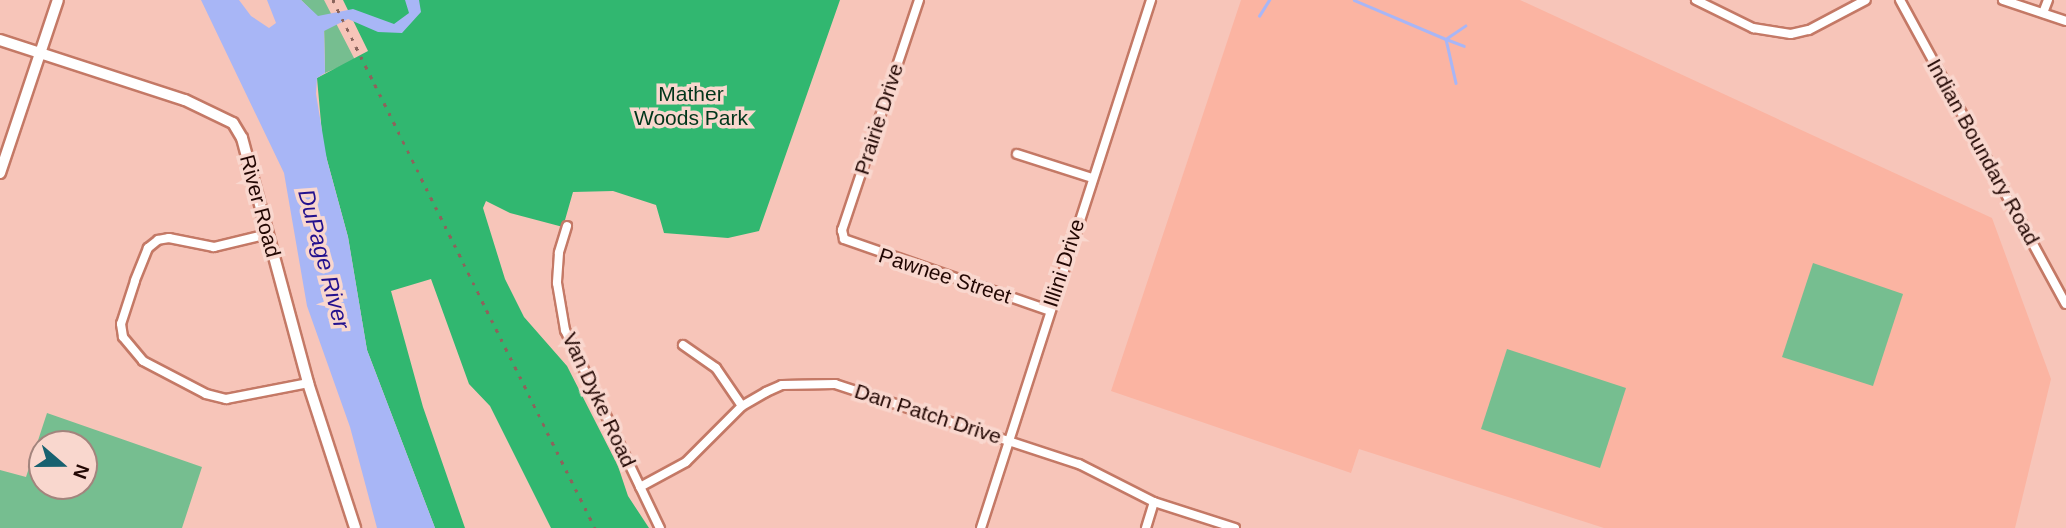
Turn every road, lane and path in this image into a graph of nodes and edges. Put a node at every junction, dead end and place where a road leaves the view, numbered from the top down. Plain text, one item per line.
1 (58, 0) edge
2 (919, 0) edge
3 (1150, 0) edge
4 (1696, 0) edge
5 (1866, 0) edge
6 (1900, 0) edge
7 (2003, 0) edge
8 (2048, 0) edge
9 (2043, 13) junction
10 (2066, 21) edge
11 (0, 40) edge
12 (40, 52) junction
13 (1017, 154) dead end
14 (0, 173) edge
15 (1092, 178) junction
16 (567, 226) dead end
17 (268, 234) junction
18 (844, 239) joint
19 (2066, 304) edge
20 (1048, 310) junction
21 (683, 345) dead end
22 (308, 383) junction
23 (742, 406) junction
24 (1007, 439) junction
25 (640, 486) junction
26 (1154, 502) junction
27 (355, 528) edge
28 (660, 528) edge
29 (981, 528) edge
30 (1146, 528) edge
31 (1235, 528) edge

1 - 12 street
2 - 18 street, Prairie Drive
3 - 15 street, Illini Drive
4 - 5 street
6 - 19 street, Indian Boundary Road
7 - 9 street
8 - 9 street
9 - 10 street
11 - 12 street, River Road
12 - 14 street
12 - 17 street, River Road
13 - 15 street
15 - 20 street, Illini Drive
16 - 25 street, Van Dyke Road
17 - 22 street, River Road
17 - 22 street
18 - 20 street, Pawnee Street
20 - 24 street, Illini Drive
21 - 23 street
22 - 27 street, River Road
23 - 24 street, Dan Patch Drive
23 - 25 street, Dan Patch Drive
24 - 26 street, Dan Patch Drive
24 - 29 street, Illini Drive
25 - 28 street, Van Dyke Road
26 - 30 street
26 - 31 street, Dan Patch Drive

